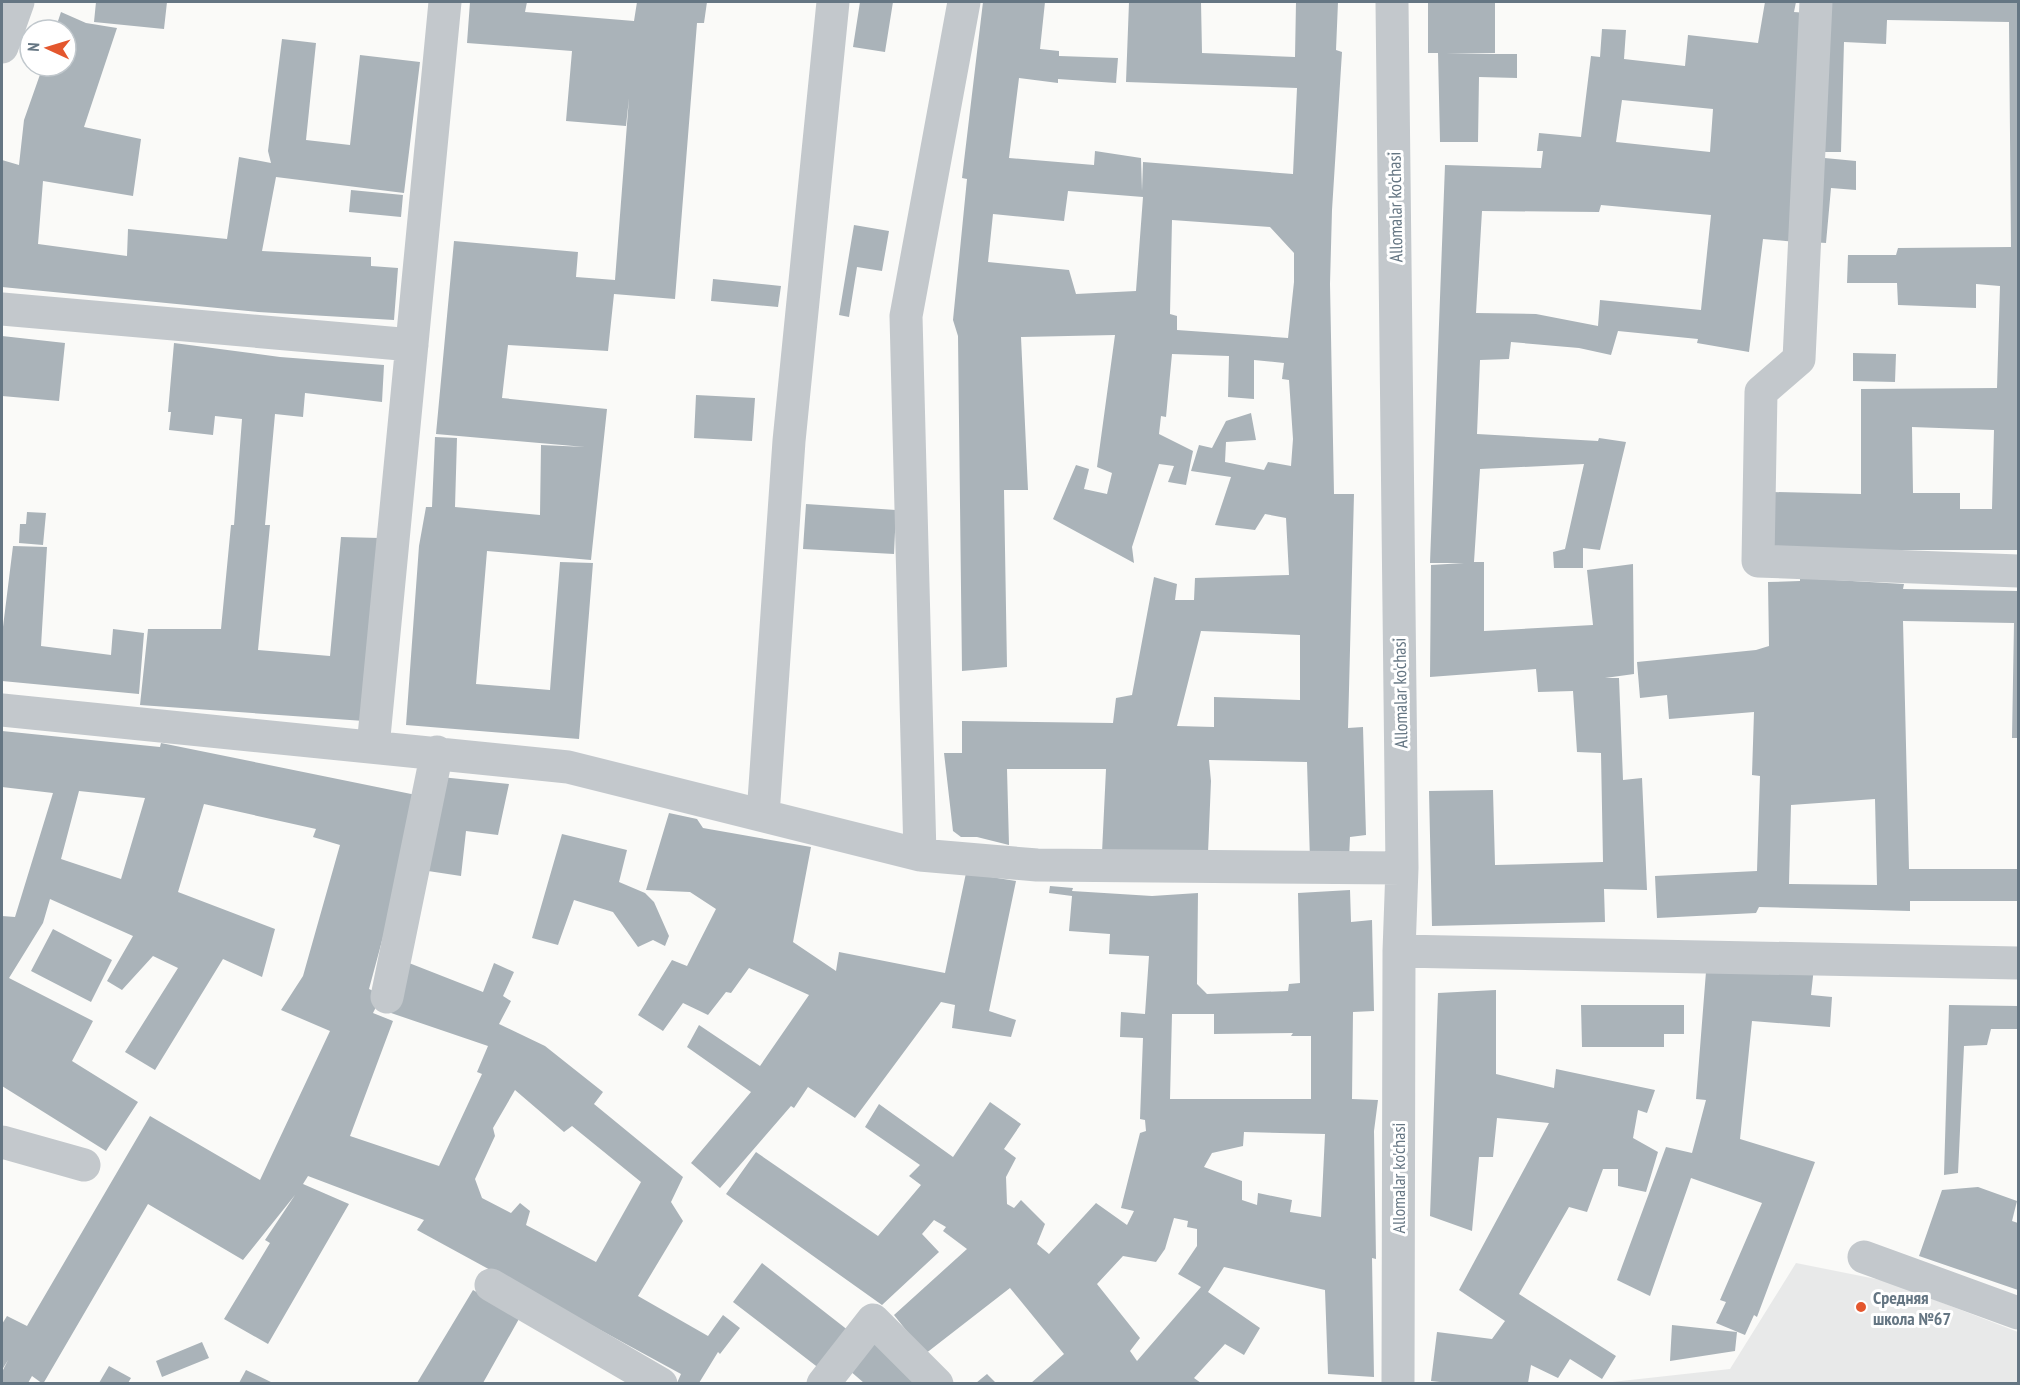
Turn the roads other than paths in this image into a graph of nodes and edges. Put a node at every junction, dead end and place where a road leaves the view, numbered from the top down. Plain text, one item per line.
1 (18, 2) edge
2 (445, 2) edge
3 (833, 2) edge
4 (964, 2) edge
5 (1392, 2) edge
6 (1816, 2) edge
7 (2, 47) edge
8 (2, 309) edge
9 (412, 345) junction
10 (2019, 571) edge
11 (2, 710) edge
12 (373, 747) junction
13 (437, 752) junction
14 (763, 815) junction
15 (920, 855) junction
16 (1402, 868) junction
17 (1399, 951) junction
18 (2019, 963) edge
19 (387, 997) dead end
20 (2, 1142) edge
21 (84, 1165) dead end
22 (1864, 1257) dead end
23 (491, 1285) dead end
24 (2019, 1313) edge
25 (662, 1383) edge
26 (823, 1383) edge
27 (937, 1383) edge
28 (1398, 1383) edge

1 - 7 street
2 - 9 street
3 - 14 street
4 - 15 street
5 - 16 street, Allomalar ko'chasi
6 - 10 street
8 - 9 street
9 - 12 street
11 - 12 street
12 - 13 street
13 - 14 street
13 - 19 street
14 - 15 street
15 - 16 street
16 - 17 street, Allomalar ko'chasi
17 - 18 street
17 - 28 street, Allomalar ko'chasi
20 - 21 street
22 - 24 street
23 - 25 street
26 - 27 street

